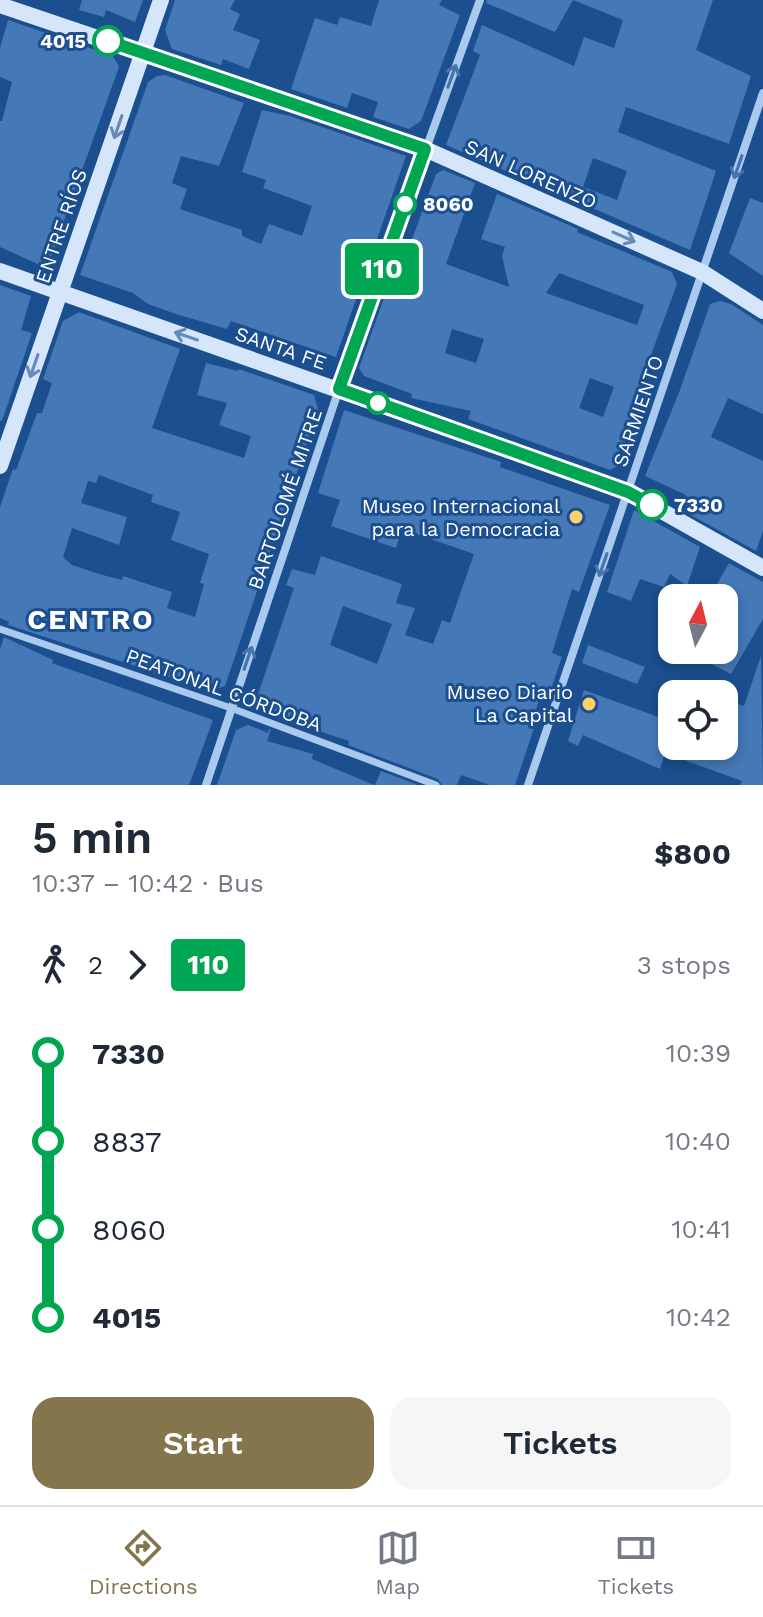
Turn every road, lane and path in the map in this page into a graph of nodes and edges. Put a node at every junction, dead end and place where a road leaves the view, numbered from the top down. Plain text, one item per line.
1 (161, 0) edge
2 (480, 0) edge
3 (0, 5) edge
4 (143, 53) junction
5 (763, 93) edge
6 (425, 149) junction
7 (0, 271) edge
8 (702, 272) junction
9 (60, 292) junction
10 (763, 311) edge
11 (339, 389) junction
12 (0, 466) edge
13 (628, 492) junction
14 (763, 568) edge
15 (0, 629) edge
16 (231, 708) junction
17 (206, 785) edge
18 (436, 785) edge
19 (528, 785) edge

1 - 4 main road, ENTRE RÍOS
6 -> 2 street, BARTOLOMÉ MITRE
3 - 4 main road, SAN LORENZO
4 - 6 main road, SAN LORENZO
4 -> 9 main road, ENTRE RÍOS
5 -> 8 street, SARMIENTO
6 -> 8 main road, SAN LORENZO
6 - 11 street, BARTOLOMÉ MITRE
7 - 9 main road, SANTA FE
8 - 10 main road, SAN LORENZO
8 - 13 street, SARMIENTO
11 -> 9 main road, SANTA FE
9 -> 12 main road, ENTRE RÍOS
11 - 13 main road, SANTA FE
16 -> 11 street, BARTOLOMÉ MITRE
13 - 14 main road, SANTA FE
13 -> 19 street, SARMIENTO
15 - 16 street, PEATONAL CÓRDOBA
16 - 17 street, BARTOLOMÉ MITRE
16 - 18 street, PEATONAL CÓRDOBA

